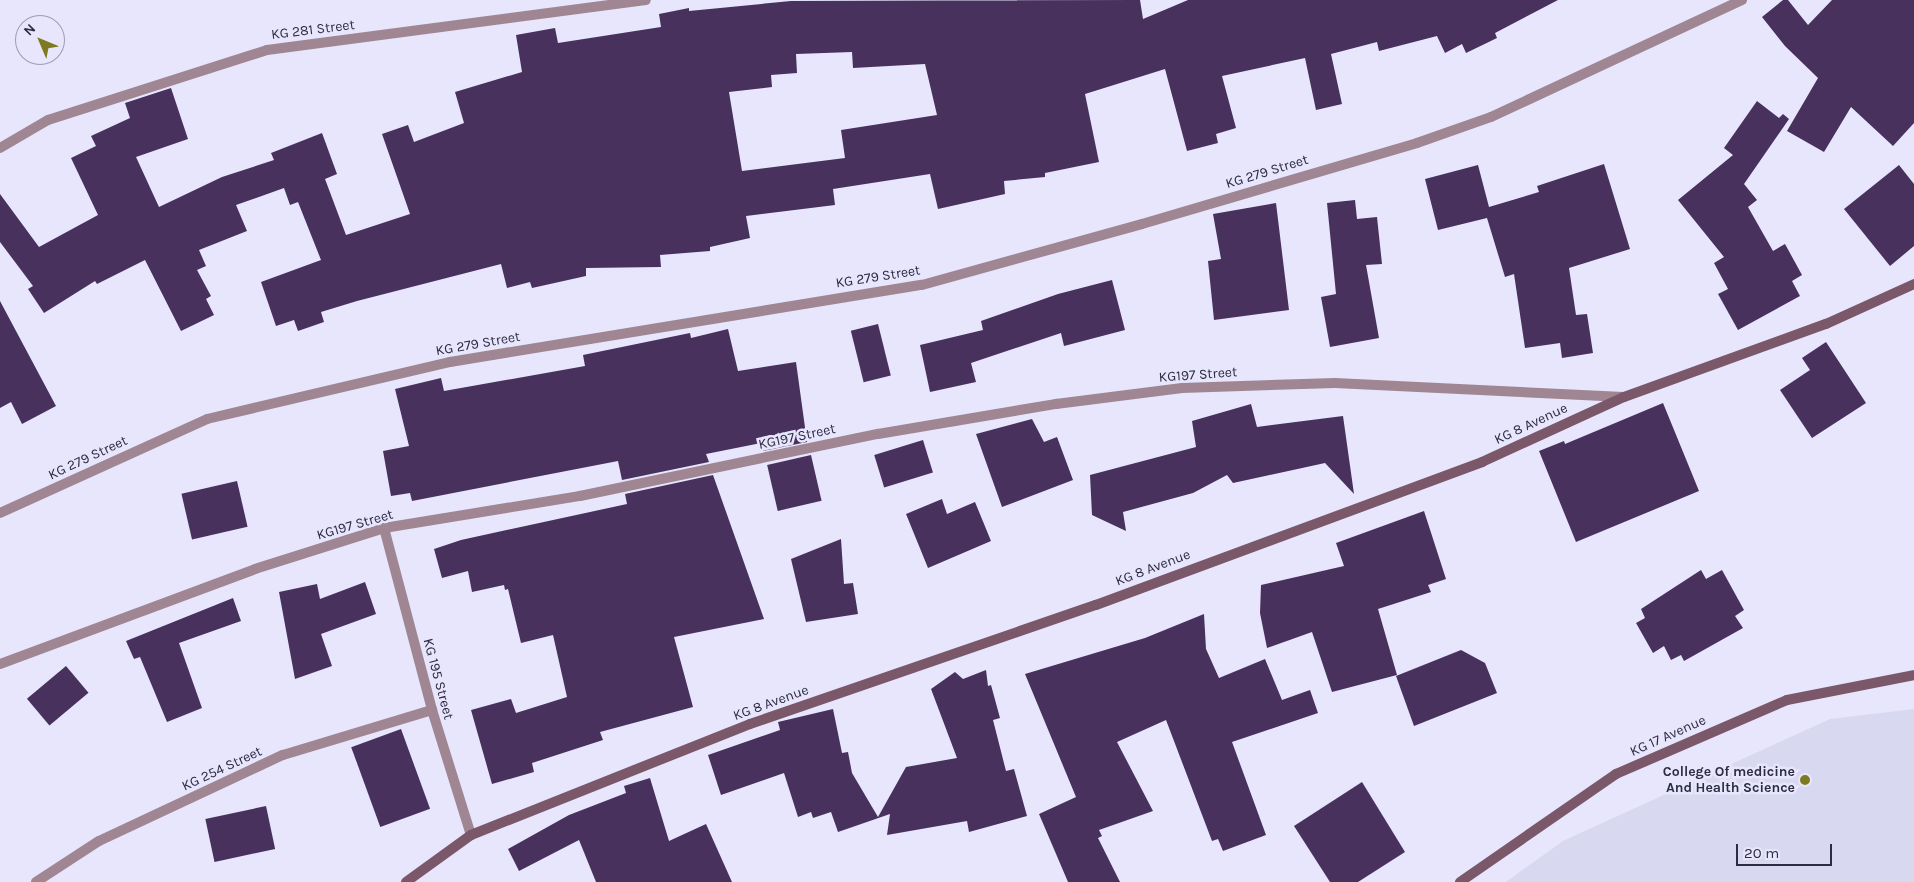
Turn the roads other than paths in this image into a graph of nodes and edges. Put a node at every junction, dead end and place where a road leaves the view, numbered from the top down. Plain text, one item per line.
1 (646, 0) edge
2 (1742, 0) edge
3 (0, 148) edge
4 (1914, 284) edge
5 (1624, 397) junction
6 (0, 513) edge
7 (384, 528) junction
8 (0, 664) edge
9 (1914, 675) edge
10 (432, 710) junction
11 (471, 835) junction
12 (36, 882) edge
13 (406, 882) edge
14 (1460, 882) edge

1 - 3 street, KG 281 Street
2 - 6 street, KG 279 Street
4 - 5 street, KG 8 Avenue
5 - 7 street, KG197 Street
5 - 11 street, KG 8 Avenue
7 - 8 street, KG197 Street
7 - 10 street, KG 195 Street
9 - 14 street, KG 17 Avenue
10 - 11 street, KG 195 Street
10 - 12 street, KG 254 Street
11 - 13 street, KG 8 Avenue

